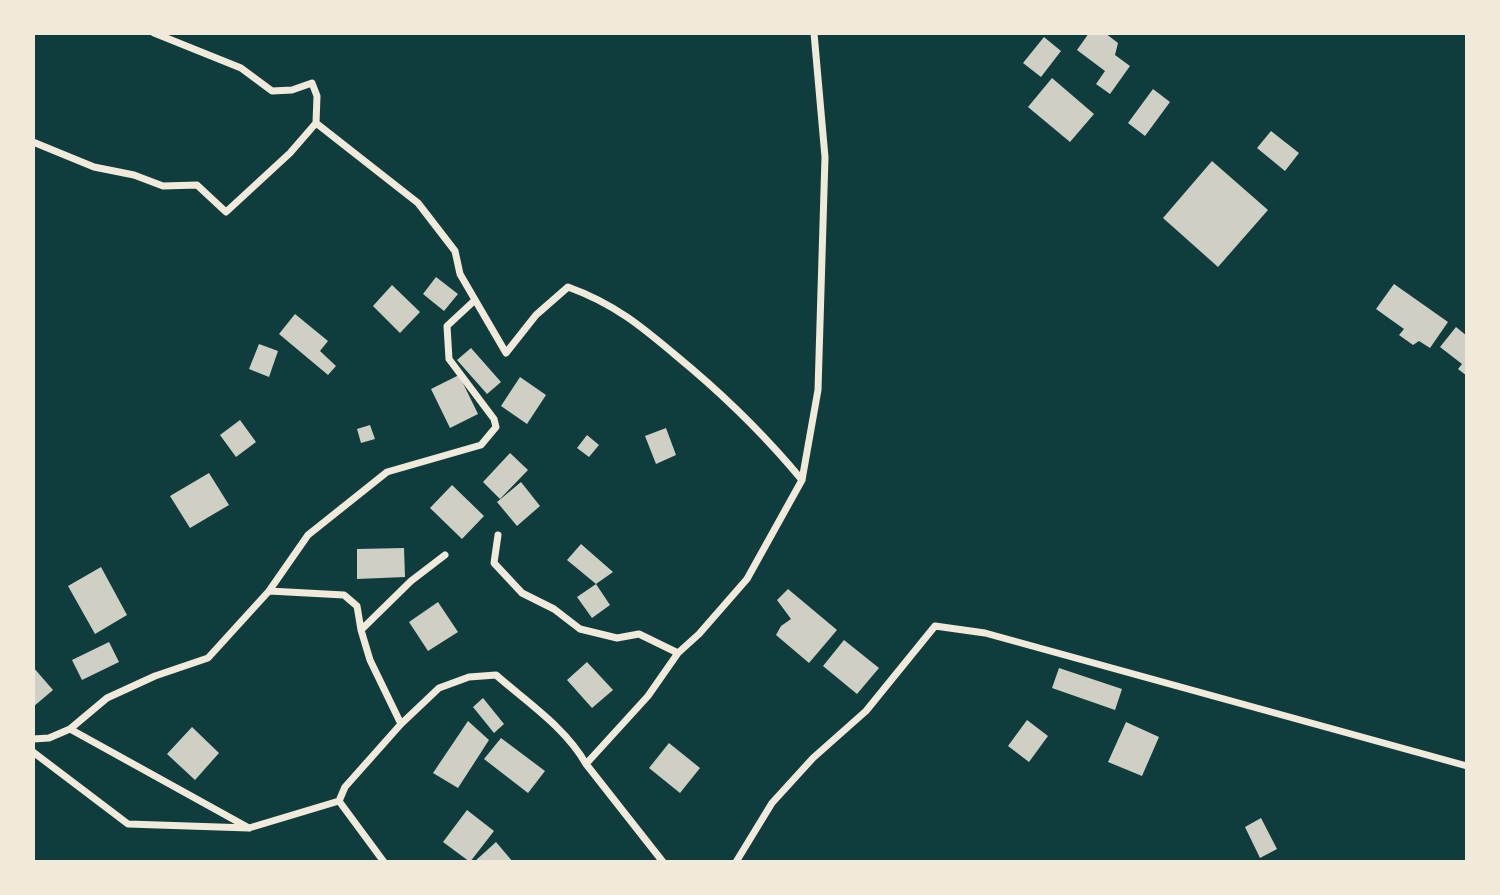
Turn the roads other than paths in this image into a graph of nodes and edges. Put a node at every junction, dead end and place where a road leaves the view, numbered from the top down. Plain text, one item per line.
1 (155, 33) edge
2 (814, 33) edge
3 (316, 123) junction
4 (33, 142) edge
5 (475, 300) junction
6 (802, 480) junction
7 (498, 535) dead end
8 (445, 555) dead end
9 (269, 591) junction
10 (361, 630) junction
11 (678, 653) junction
12 (401, 724) junction
13 (70, 730) junction
14 (33, 739) edge
15 (33, 752) edge
16 (586, 764) junction
17 (1467, 766) edge
18 (339, 801) junction
19 (249, 828) junction
20 (384, 862) edge
21 (663, 862) edge
22 (736, 862) edge

1 - 3 street
2 - 6 street
3 - 4 street
3 - 5 street
5 - 6 street
5 - 9 street
6 - 11 street
7 - 11 street
8 - 10 street
9 - 10 street
9 - 13 street
10 - 12 street
11 - 16 street
12 - 16 street
12 - 18 street
13 - 14 street
13 - 19 street
15 - 19 street
16 - 21 street
17 - 22 street
18 - 19 street
18 - 20 street

